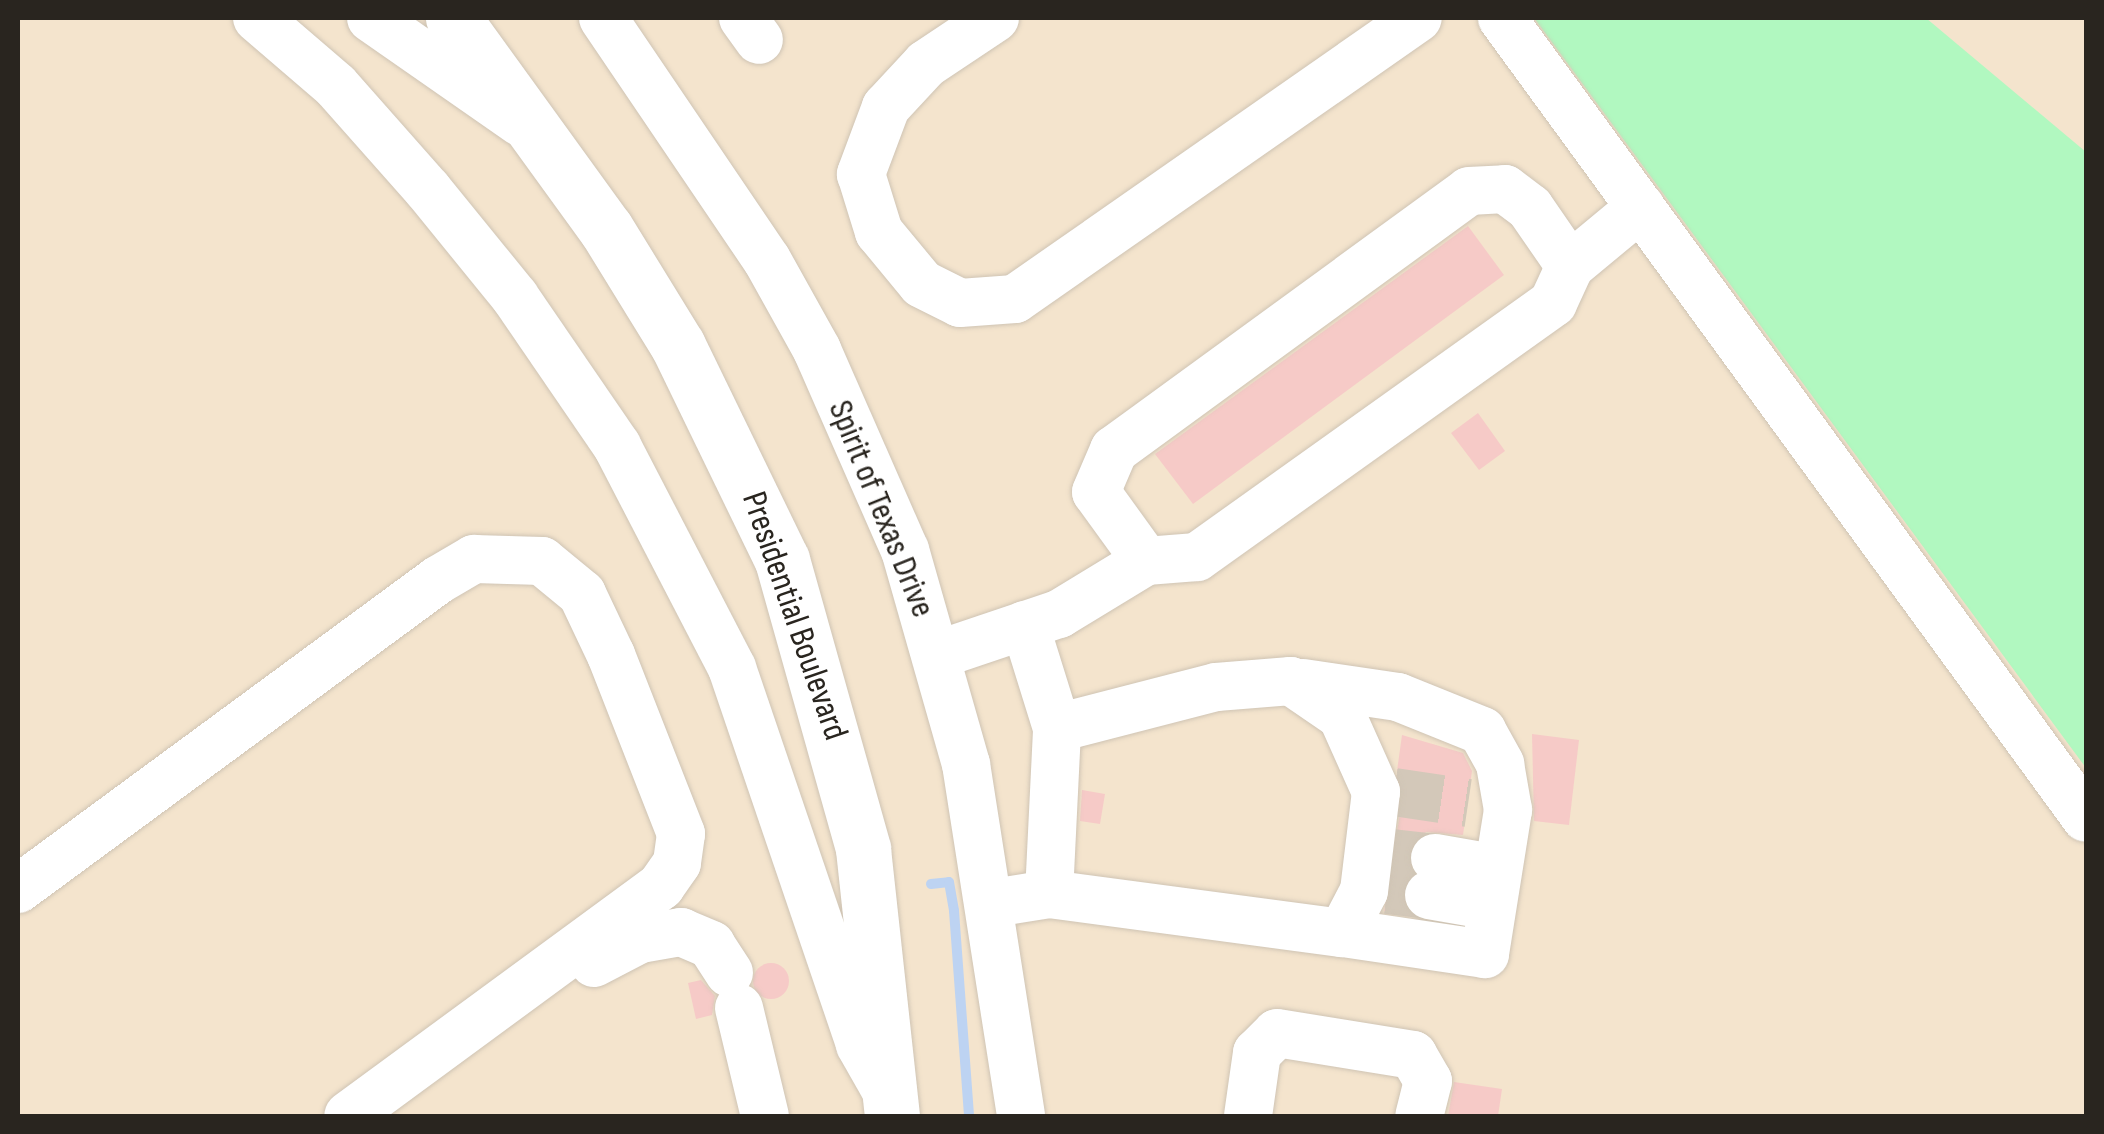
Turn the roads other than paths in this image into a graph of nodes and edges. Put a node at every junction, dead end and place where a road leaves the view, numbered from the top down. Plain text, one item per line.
1 (256, 18) edge
2 (372, 18) edge
3 (452, 18) edge
4 (603, 18) edge
5 (995, 18) edge
6 (1418, 18) edge
7 (1502, 18) edge
8 (543, 138) junction
9 (1641, 207) junction
10 (1570, 266) junction
11 (1146, 561) junction
12 (1025, 625) junction
13 (936, 655) junction
14 (1291, 681) junction
15 (1058, 728) junction
16 (2086, 818) edge
17 (1396, 872) junction
18 (1495, 887) junction
19 (18, 889) edge
20 (1049, 894) junction
21 (993, 903) junction
22 (1342, 933) junction
23 (479, 1021) junction
24 (892, 1108) edge
25 (348, 1116) edge
26 (765, 1116) edge
27 (1021, 1116) edge
28 (1248, 1116) edge
29 (1419, 1116) edge

1 - 24 lane
2 - 8 lane
3 - 8 main road, Presidential Boulevard
4 - 13 lane, Spirit of Texas Drive
5 - 6 lane
7 - 9 lane
8 - 24 main road, Presidential Boulevard
9 - 10 lane
9 - 16 lane
10 - 11 lane
10 - 11 lane
11 - 12 lane
12 - 13 lane
12 - 15 lane
13 - 21 lane, Spirit of Texas Drive
14 - 15 lane
14 - 17 lane
14 - 18 lane
15 - 20 lane
17 - 18 lane
17 - 22 lane
18 - 22 lane
19 - 23 lane
20 - 21 lane
20 - 22 lane
21 - 27 lane, Spirit of Texas Drive
23 - 25 lane
23 - 26 lane
28 - 29 lane

